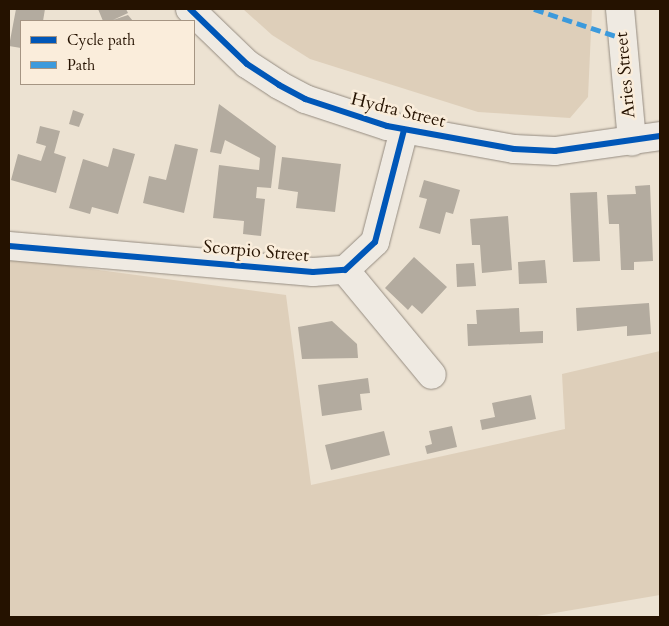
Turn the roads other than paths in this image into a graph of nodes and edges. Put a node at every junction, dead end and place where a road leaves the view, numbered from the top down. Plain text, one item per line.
1 (190, 9) edge
2 (620, 9) edge
3 (404, 130) junction
4 (660, 136) edge
5 (632, 141) junction
6 (9, 246) edge
7 (346, 270) junction
8 (432, 375) dead end

1 - 3 street, Hydra Street
2 - 5 street, Aries Street
3 - 5 street, Hydra Street
3 - 7 street
4 - 5 street, Hydra Street
6 - 7 street, Scorpio Street
7 - 8 street

